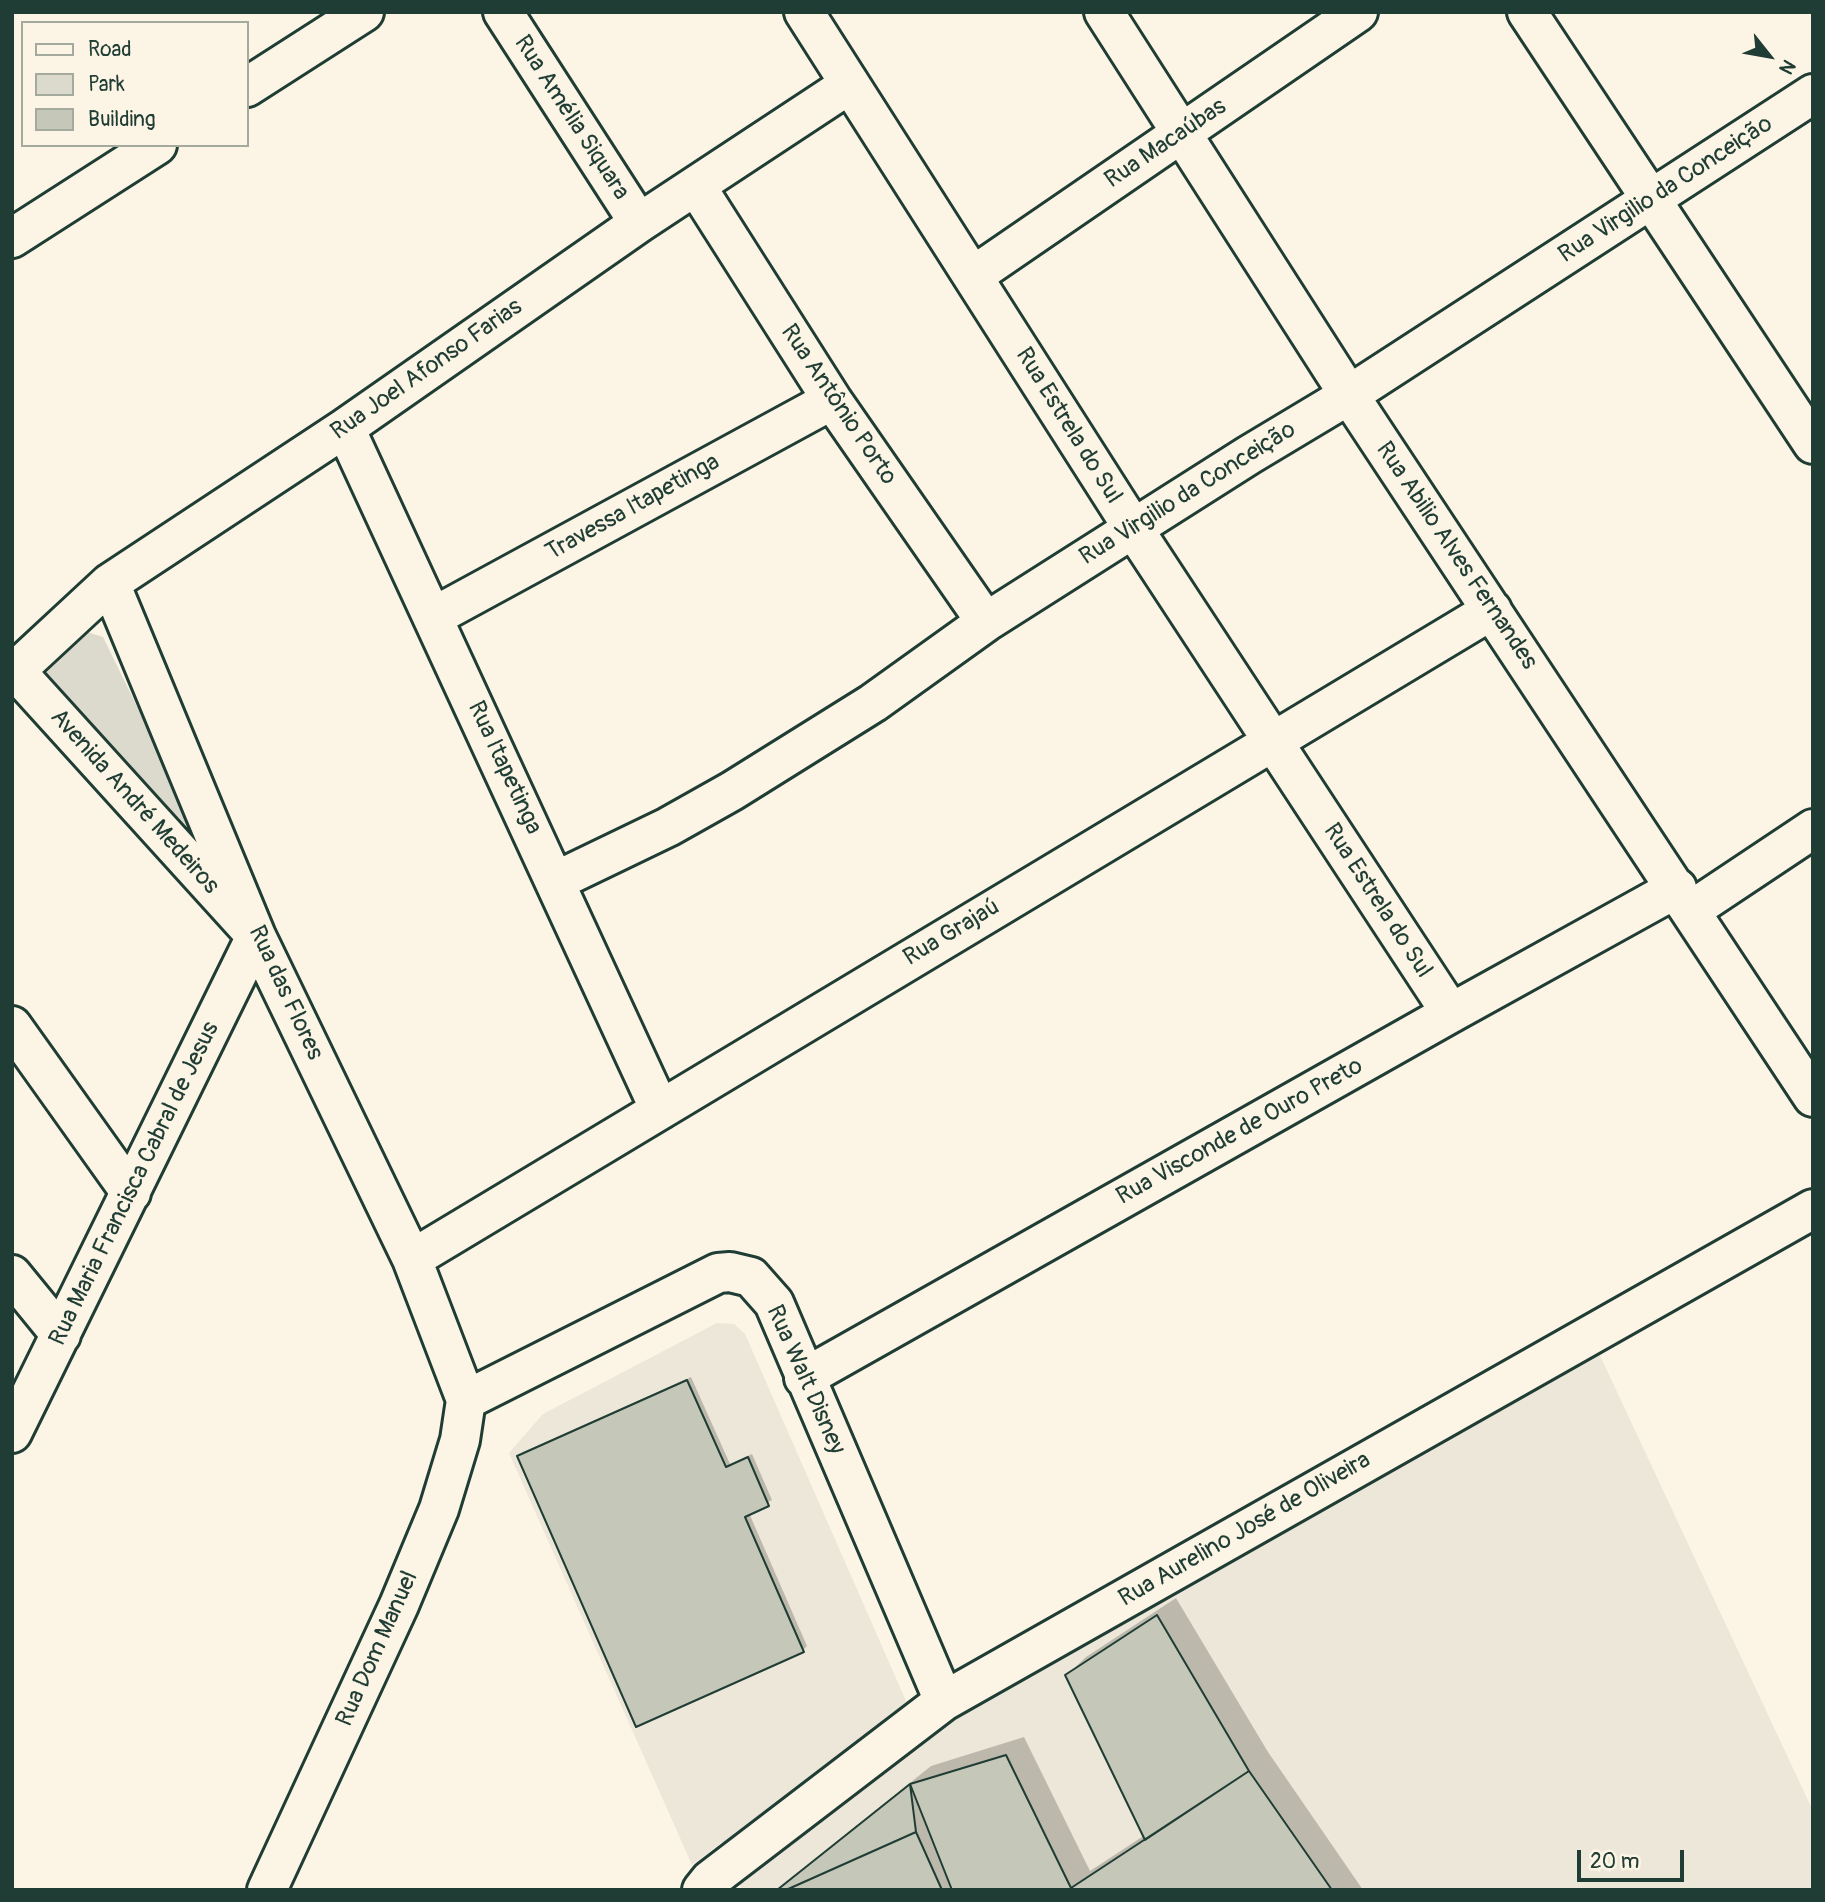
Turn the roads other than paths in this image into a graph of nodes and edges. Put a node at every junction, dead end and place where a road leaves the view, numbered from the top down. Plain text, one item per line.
1 (364, 12) edge
2 (503, 12) edge
3 (804, 12) edge
4 (1104, 12) edge
5 (1358, 12) edge
6 (1527, 12) edge
7 (850, 85) junction
8 (248, 86) edge
9 (1813, 94) edge
10 (1181, 134) junction
11 (154, 147) edge
12 (696, 186) junction
13 (1651, 200) junction
14 (639, 223) junction
15 (12, 238) edge
16 (973, 276) junction
17 (1349, 396) junction
18 (832, 400) junction
19 (345, 428) junction
20 (1813, 444) edge
21 (1133, 528) junction
22 (110, 583) junction
23 (1492, 610) junction
24 (433, 617) junction
25 (986, 622) junction
26 (13, 671) edge
27 (1271, 741) junction
28 (1813, 829) edge
29 (556, 881) junction
30 (1684, 900) junction
31 (257, 936) junction
32 (1451, 1013) junction
33 (12, 1026) edge
34 (1813, 1097) edge
35 (660, 1110) junction
36 (131, 1193) junction
37 (1813, 1209) edge
38 (412, 1259) junction
39 (12, 1275) edge
40 (61, 1335) junction
41 (804, 1378) junction
42 (466, 1400) junction
43 (12, 1433) edge
44 (944, 1701) junction
45 (709, 1886) edge
46 (267, 1890) edge

1 - 8 street
2 - 14 street, Rua Amélia Siquara
3 - 7 street, Rua Estrela do Sul
4 - 10 street, Rua Abilio Alves Fernandes
5 - 10 street, Rua Macaúbas
6 - 13 street
7 - 12 street, Rua Joel Afonso Farias
7 - 16 street, Rua Estrela do Sul
9 - 13 street, Rua Virgilio da Conceição
10 - 16 street, Rua Macaúbas
10 - 17 street, Rua Abilio Alves Fernandes
11 - 15 street
12 - 14 street, Rua Joel Afonso Farias
12 - 18 street, Rua Antônio Porto
13 - 17 street, Rua Virgilio da Conceição
13 - 20 street
14 - 19 street, Rua Joel Afonso Farias
16 - 21 street, Rua Estrela do Sul
17 - 21 street, Rua Virgilio da Conceição
17 - 23 street, Rua Abilio Alves Fernandes
18 - 24 street, Travessa Itapetinga
18 - 25 street, Rua Antônio Porto
19 - 22 street, Rua Joel Afonso Farias
19 - 24 street, Rua Itapetinga
21 - 25 street, Rua Virgilio da Conceição
21 - 27 street, Rua Estrela do Sul
22 - 26 street, Rua Joel Afonso Farias
22 - 31 street, Rua das Flores
23 - 27 street, Rua Grajaú
23 - 30 street, Rua Abilio Alves Fernandes
24 - 29 street, Rua Itapetinga
25 - 29 street, Rua Virgilio da Conceição
26 - 31 street, Avenida André Medeiros
27 - 32 street, Rua Estrela do Sul
27 - 35 street, Rua Grajaú
28 - 30 street, Rua Visconde de Ouro Preto
29 - 35 street, Rua Itapetinga
30 - 32 street, Rua Visconde de Ouro Preto
30 - 34 street, Rua Abilio Alves Fernandes
31 - 36 street, Rua Maria Francisca Cabral de Jesus
31 - 38 street, Rua das Flores
32 - 41 street, Rua Visconde de Ouro Preto
33 - 36 street
35 - 38 street, Rua Grajaú
36 - 40 street, Rua Maria Francisca Cabral de Jesus
37 - 44 street, Rua Aurelino José de Oliveira
38 - 42 street, Rua das Flores
39 - 40 street
40 - 43 street, Rua Maria Francisca Cabral de Jesus
41 - 42 street, Rua Walt Disney
41 - 44 street, Rua Walt Disney
42 - 46 street, Rua Dom Manuel
44 - 45 street, Rua Aurelino José de Oliveira

